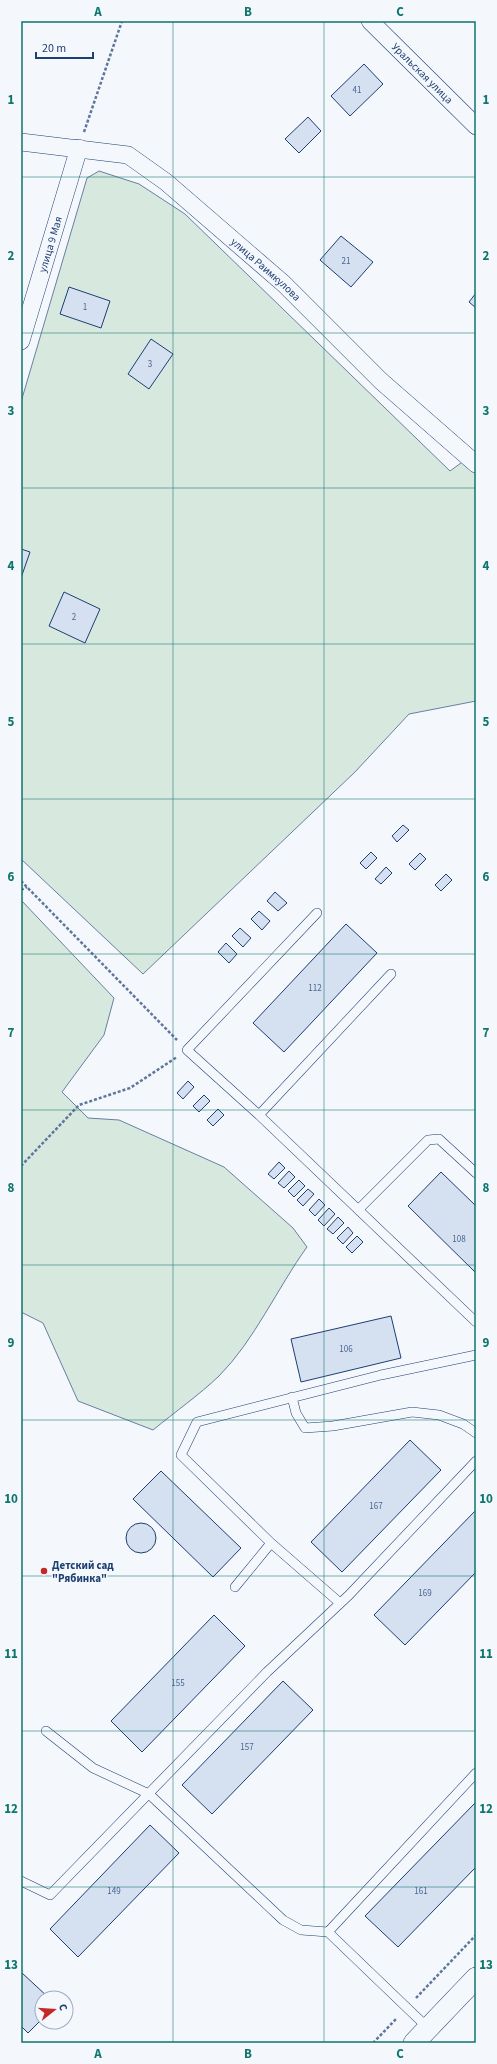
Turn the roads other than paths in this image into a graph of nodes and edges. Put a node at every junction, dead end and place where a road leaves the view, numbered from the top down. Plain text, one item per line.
1 (370, 21) edge
2 (476, 126) edge
3 (21, 142) edge
4 (78, 148) junction
5 (21, 341) edge
6 (476, 464) edge
7 (317, 913) dead end
8 (392, 974) dead end
9 (258, 1115) junction
10 (476, 1173) edge
11 (359, 1209) junction
12 (476, 1322) edge
13 (476, 1355) edge
14 (292, 1397) junction
15 (476, 1433) edge
16 (476, 1461) edge
17 (271, 1543) junction
18 (235, 1587) dead end
19 (340, 1603) junction
20 (46, 1731) dead end
21 (476, 1773) edge
22 (149, 1794) junction
23 (21, 1881) edge
24 (328, 1932) junction
25 (476, 1978) edge
26 (428, 2028) junction
27 (414, 2043) edge

1 - 2 street, Уральская улица
3 - 4 street, улица Раимкулова
4 - 5 street, улица 9 Мая
4 - 6 street, улица Раимкулова
7 - 9 lane
8 - 9 lane
9 - 11 lane
10 - 11 lane
11 - 12 lane
13 - 14 lane
14 - 15 lane
14 - 17 lane
16 - 19 lane
17 - 18 lane
17 - 19 lane
19 - 22 lane
20 - 22 lane
21 - 24 lane
22 - 23 lane
22 - 24 lane
24 - 26 lane
25 - 26 street
26 - 27 street

